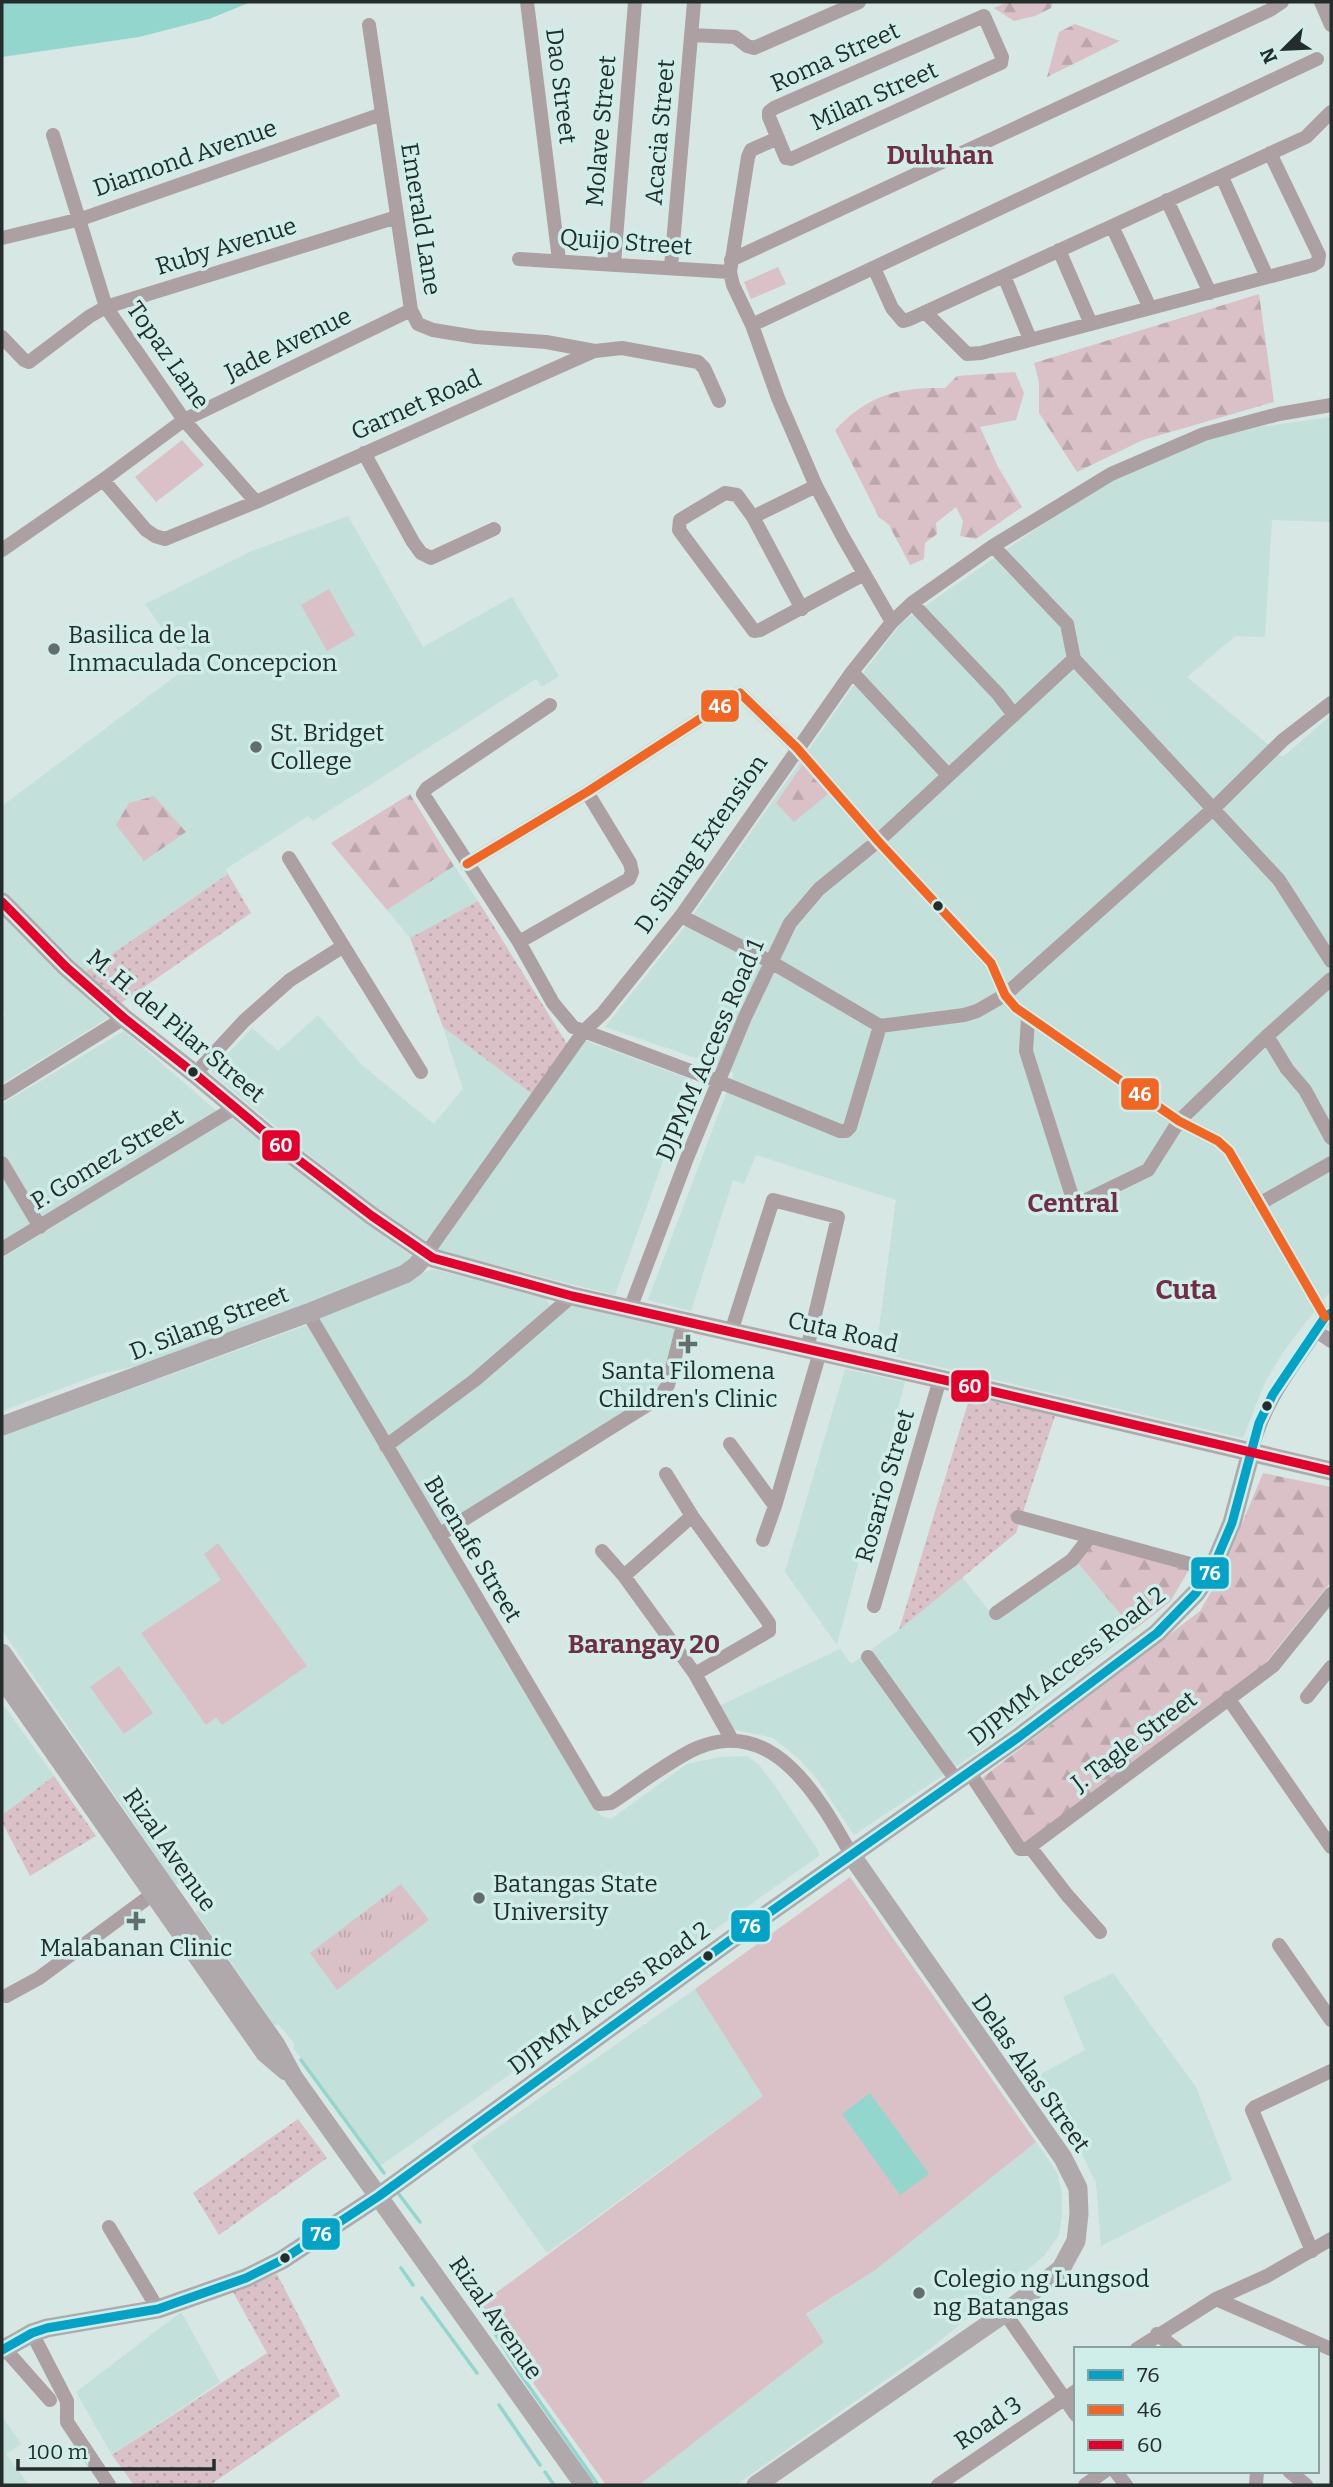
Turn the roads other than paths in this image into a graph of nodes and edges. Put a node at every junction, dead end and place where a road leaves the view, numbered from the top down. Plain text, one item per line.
1 (527, 2) edge
2 (635, 2) edge
3 (694, 2) edge
4 (859, 2) edge
5 (1282, 2) edge
6 (1321, 2) edge
7 (369, 25) dead end
8 (1331, 25) edge
9 (691, 35) junction
10 (1317, 59) dead end
11 (1001, 64) joint
12 (1331, 112) edge
13 (382, 114) junction
14 (54, 135) dead end
15 (778, 138) junction
16 (1270, 153) junction
17 (1222, 177) junction
18 (1167, 200) junction
19 (397, 217) junction
20 (81, 219) junction
21 (1112, 226) junction
22 (2, 238) edge
23 (1059, 250) junction
24 (519, 259) dead end
25 (559, 260) junction
26 (614, 264) junction
27 (730, 266) junction
28 (671, 267) junction
29 (874, 268) junction
30 (1003, 276) junction
31 (1267, 277) junction
32 (1210, 293) junction
33 (106, 307) junction
34 (1150, 309) junction
35 (411, 310) junction
36 (925, 312) junction
37 (1091, 324) junction
38 (752, 326) junction
39 (2, 337) edge
40 (1030, 339) junction
41 (595, 351) junction
42 (719, 401) dead end
43 (1331, 405) edge
44 (184, 420) junction
45 (364, 453) junction
46 (103, 480) junction
47 (816, 486) junction
48 (256, 502) junction
49 (753, 517) junction
50 (494, 529) dead end
51 (993, 546) junction
52 (2, 550) edge
53 (864, 574) junction
54 (912, 603) junction
55 (802, 609) junction
56 (892, 622) junction
57 (1074, 659) junction
58 (852, 672) junction
59 (1331, 703) edge
60 (550, 705) dead end
61 (1013, 715) junction
62 (797, 748) junction
63 (948, 775) junction
64 (587, 792) junction
65 (1213, 809) junction
66 (878, 841) junction
67 (289, 858) dead end
68 (467, 864) junction
69 (2, 902) edge
70 (681, 916) junction
71 (519, 942) junction
72 (342, 947) junction
73 (1331, 961) edge
74 (771, 962) junction
75 (1331, 979) edge
76 (1005, 995) junction
77 (124, 1018) junction
78 (1028, 1018) junction
79 (880, 1026) junction
80 (584, 1031) junction
81 (1267, 1036) junction
82 (421, 1072) dead end
83 (195, 1074) junction
84 (720, 1082) junction
85 (2, 1094) edge
86 (236, 1107) junction
87 (1179, 1121) junction
88 (1331, 1138) edge
89 (2, 1163) edge
90 (1331, 1163) edge
91 (1259, 1204) junction
92 (40, 1227) junction
93 (2, 1249) edge
94 (426, 1254) junction
95 (572, 1296) junction
96 (631, 1309) junction
97 (308, 1313) junction
98 (1328, 1315) edge
99 (684, 1321) junction
100 (1316, 1331) junction
101 (731, 1332) junction
102 (1331, 1340) edge
103 (814, 1350) junction
104 (940, 1379) junction
105 (2, 1426) edge
106 (730, 1444) dead end
107 (386, 1447) junction
108 (1251, 1452) junction
109 (1331, 1471) edge
110 (666, 1474) dead end
111 (775, 1506) junction
112 (692, 1516) junction
113 (1018, 1517) dead end
114 (439, 1535) junction
115 (1089, 1538) junction
116 (763, 1540) dead end
117 (602, 1551) dead end
118 (1212, 1570) junction
119 (624, 1576) junction
120 (1331, 1594) edge
121 (874, 1606) dead end
122 (996, 1613) dead end
123 (2, 1653) edge
124 (868, 1657) dead end
125 (695, 1674) junction
126 (1329, 1676) edge
127 (9, 1688) edge
128 (1307, 1697) dead end
129 (1228, 1698) junction
130 (732, 1740) junction
131 (963, 1777) junction
132 (1030, 1847) junction
133 (1331, 1847) edge
134 (852, 1856) junction
135 (159, 1889) junction
136 (1100, 1932) dead end
137 (1279, 1945) dead end
138 (6, 1996) dead end
139 (1331, 2020) edge
140 (1331, 2071) edge
141 (379, 2196) junction
142 (108, 2227) dead end
143 (1331, 2239) edge
144 (1312, 2251) junction
145 (1216, 2299) junction
146 (158, 2309) junction
147 (1005, 2314) junction
148 (32, 2333) junction
149 (1157, 2334) junction
150 (1140, 2347) edge
151 (1173, 2347) edge
152 (1331, 2348) edge
153 (3, 2349) edge
154 (1070, 2395) edge
155 (50, 2400) dead end
156 (1102, 2473) edge
157 (1291, 2473) edge
158 (109, 2485) edge
159 (584, 2485) edge
160 (756, 2485) edge
161 (938, 2485) edge
162 (1085, 2485) edge
163 (1306, 2485) edge

1 - 25 street, Dao Street
2 - 26 street, Molave Street
3 - 9 street, Acacia Street
4 - 9 street
5 - 27 street
6 - 8 street
7 - 13 street, Emerald Lane
9 - 28 street, Acacia Street
10 - 29 street
11 - 15 street, Milan Street
11 - 15 street, Roma Street
12 - 16 street
13 - 19 street, Emerald Lane
13 - 20 street, Diamond Avenue
14 - 20 street, Topaz Lane
15 - 27 street
16 - 17 street
16 - 31 street
17 - 18 street
17 - 31 street
18 - 21 street
18 - 32 street
19 - 33 street, Ruby Avenue
19 - 35 street, Emerald Lane
20 - 22 street, Diamond Avenue
20 - 33 street, Topaz Lane
21 - 23 street
21 - 34 street
23 - 30 street
23 - 37 street
24 - 25 street, Quijo Street
25 - 26 street, Quijo Street
26 - 28 street, Quijo Street
27 - 28 street, Quijo Street
27 - 38 street
29 - 36 street
29 - 38 street
30 - 36 street
30 - 40 street
31 - 32 street
32 - 34 street
33 - 39 street, Ruby Avenue
33 - 44 street, Topaz Lane
34 - 37 street
35 - 41 street, Emerald Lane
35 - 44 street, Jade Avenue
36 - 40 street
37 - 40 street
38 - 47 street
41 - 42 street
41 - 45 street, Garnet Road
43 - 51 street, D. Silang Extension
44 - 46 street, Jade Avenue
44 - 48 street, Topaz Lane
45 - 48 street, Garnet Road
45 - 50 street
46 - 48 street, Garnet Road
46 - 52 street, Jade Avenue
47 - 49 street
47 - 53 street
49 - 55 street
49 - 55 street
51 - 54 street, D. Silang Extension
51 - 57 street
53 - 55 street
53 - 56 street
54 - 56 street, D. Silang Extension
54 - 61 street
56 - 58 street, D. Silang Extension
57 - 61 street, DJPMM Access Road 1
57 - 65 street
58 - 62 street, D. Silang Extension
58 - 63 street
59 - 65 street
60 - 68 street
61 - 63 street, DJPMM Access Road 1
62 - 64 street, DJPMM Access Road 2
62 - 66 street, DJPMM Access Road 2
62 - 70 street, D. Silang Extension
63 - 66 street, DJPMM Access Road 1
64 - 68 street
64 - 71 street
65 - 73 street
65 - 76 street
66 - 74 street, DJPMM Access Road 1
66 - 76 street, DJPMM Access Road 2
67 - 72 street
68 - 71 street
69 - 77 street, M. H. del Pilar Street
70 - 74 street
70 - 80 street, D. Silang Extension
71 - 80 street
72 - 82 street
72 - 83 street
74 - 79 street
74 - 84 street, DJPMM Access Road 1
75 - 81 street
76 - 78 street, DJPMM Access Road 2
76 - 79 street
77 - 83 street, M. H. del Pilar Street
77 - 85 street
78 - 87 street, DJPMM Access Road 2
78 - 87 street
79 - 84 street
80 - 84 street
80 - 94 street, D. Silang Extension
81 - 87 street
81 - 88 street
83 - 86 street, M. H. del Pilar Street
84 - 96 street, DJPMM Access Road 1
86 - 92 street, P. Gomez Street
86 - 94 street, M. H. del Pilar Street
87 - 91 street, DJPMM Access Road 2
89 - 92 street
90 - 91 street
91 - 98 street, DJPMM Access Road 2
92 - 93 street, P. Gomez Street
94 - 95 street, Cuta Road
94 - 97 street, D. Silang Street
95 - 96 street, Cuta Road
95 - 107 street
96 - 99 street, Cuta Road
97 - 105 street, D. Silang Street
97 - 107 street, Buenafe Street
98 - 100 street, DJPMM Access Road 2
99 - 101 street, Cuta Road
99 - 114 street
100 - 102 street
100 - 108 street, DJPMM Access Road 2
101 - 103 street, Cuta Road
101 - 103 street
103 - 104 street, Cuta Road
103 - 111 street
104 - 108 street, Cuta Road
104 - 121 street, Rosario Street
106 - 111 street
107 - 114 street, Buenafe Street
108 - 109 street, Cuta Road
108 - 118 street, DJPMM Access Road 2
110 - 112 street
111 - 116 street
112 - 119 street
112 - 125 street
113 - 115 street
114 - 130 street, Buenafe Street
115 - 118 street
115 - 122 street
117 - 119 street
118 - 131 street, DJPMM Access Road 2
119 - 125 street
120 - 129 street, J. Tagle Street
123 - 127 street, Rizal Avenue
124 - 131 street
125 - 130 street
126 - 128 street
127 - 135 street, Rizal Avenue
129 - 132 street, J. Tagle Street
129 - 133 street
130 - 134 street, Delas Alas Street
131 - 132 street
131 - 134 street, DJPMM Access Road 2
132 - 136 street
134 - 141 street, DJPMM Access Road 2
134 - 147 street, Delas Alas Street
135 - 138 street
135 - 141 street, Rizal Avenue
137 - 139 street
140 - 144 street
141 - 146 street, DJPMM Access Road 2
141 - 159 street, Rizal Avenue
142 - 146 street
143 - 144 street
144 - 145 street
145 - 149 street
145 - 152 street
146 - 148 street, DJPMM Access Road 2
147 - 154 street
147 - 160 street, Delas Alas Street
148 - 153 street, DJPMM Access Road 2
148 - 158 street
149 - 150 street
149 - 151 street
153 - 155 street
154 - 161 street, Road 3
156 - 162 street
157 - 163 street

